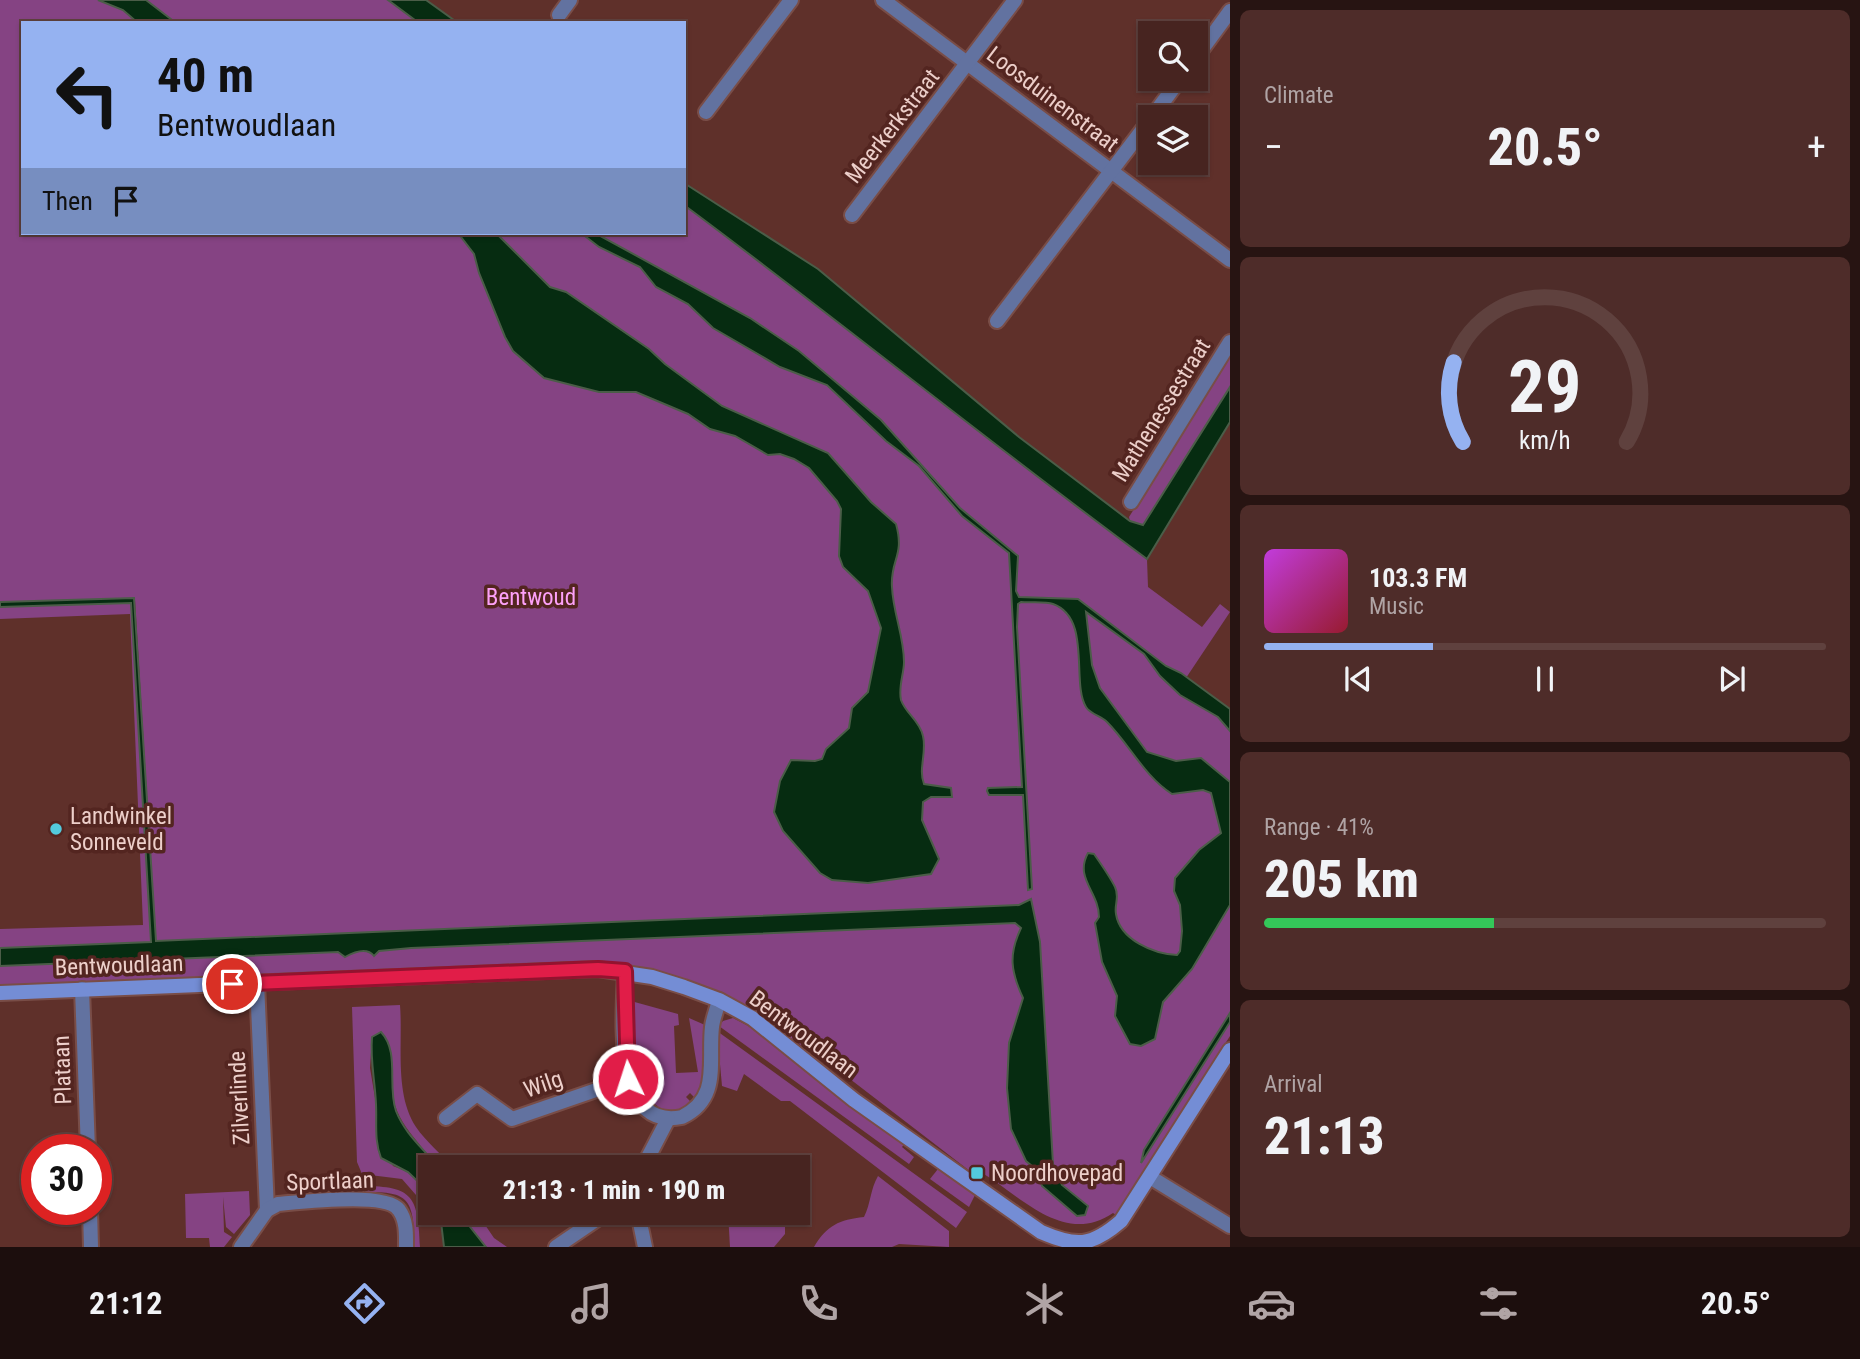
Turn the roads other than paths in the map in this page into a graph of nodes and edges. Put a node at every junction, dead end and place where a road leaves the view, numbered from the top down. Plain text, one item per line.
1 (570, 0) edge
2 (791, 0) edge
3 (883, 0) edge
4 (1015, 0) edge
5 (1230, 11) edge
6 (559, 16) dead end
7 (1208, 41) edge
8 (969, 65) junction
9 (706, 112) dead end
10 (1138, 136) edge
11 (1112, 171) junction
12 (852, 215) dead end
13 (1230, 260) edge
14 (997, 321) dead end
15 (1230, 342) edge
16 (1131, 502) dead end
17 (625, 971) junction
18 (257, 983) junction
19 (82, 989) junction
20 (0, 993) edge
21 (719, 1000) junction
22 (1230, 1050) edge
23 (628, 1079) junction
24 (446, 1118) dead end
25 (668, 1119) junction
26 (87, 1134) edge
27 (649, 1155) edge
28 (1150, 1177) junction
29 (267, 1210) junction
30 (90, 1225) edge
31 (588, 1225) edge
32 (640, 1225) edge
33 (1230, 1226) edge
34 (1081, 1246) edge
35 (91, 1247) edge
36 (241, 1247) edge
37 (406, 1247) edge
38 (556, 1247) edge
39 (645, 1247) edge

1 - 6 street
2 - 9 street
3 - 8 street, Loosduinenstraat
4 - 8 street, Meerkerkstraat
5 - 7 street
8 - 11 street, Loosduinenstraat
8 - 12 street, Meerkerkstraat
10 - 11 street
11 - 13 street, Loosduinenstraat
11 - 14 street
15 - 16 street, Mathenessestraat
17 - 18 main road, Bentwoudlaan
17 - 21 main road, Bentwoudlaan
17 - 23 street
18 - 19 main road, Bentwoudlaan
18 - 29 street, Zilverlinde
19 - 20 main road, Bentwoudlaan
19 - 26 street, Plataan
21 - 25 street
21 - 34 main road, Bentwoudlaan
22 - 28 main road
23 - 24 street, Wilg
23 - 25 street
25 - 27 street
28 - 33 street
28 - 34 main road
29 - 36 street, Sportlaan
29 - 37 street, Sportlaan
30 - 35 street
31 - 38 street
32 - 39 street

